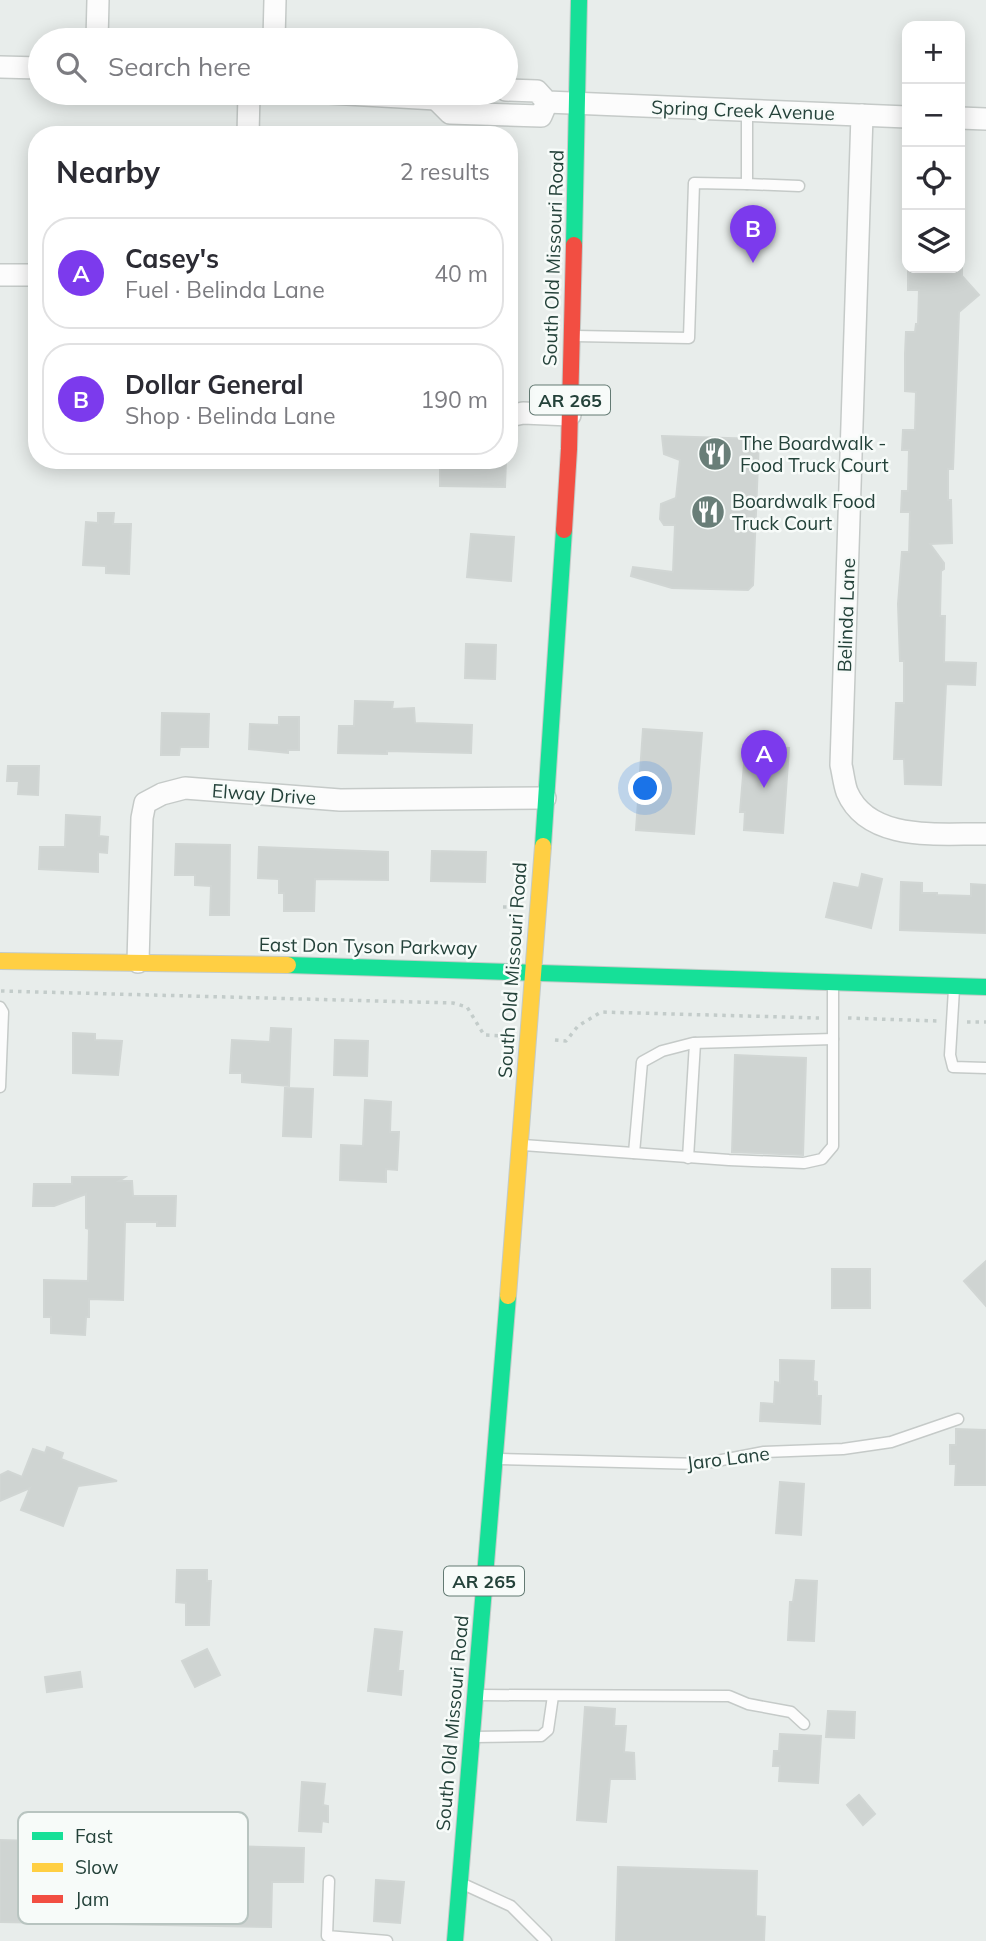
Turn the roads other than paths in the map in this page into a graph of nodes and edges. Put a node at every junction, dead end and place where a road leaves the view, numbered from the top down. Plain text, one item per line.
1 (98, 0) edge
2 (275, 0) edge
3 (579, 0) edge
4 (97, 28) edge
5 (274, 28) edge
6 (0, 67) edge
7 (28, 68) edge
8 (518, 90) edge
9 (547, 102) junction
10 (578, 103) junction
11 (249, 105) edge
12 (445, 105) edge
13 (747, 110) junction
14 (862, 115) junction
15 (902, 117) edge
16 (965, 118) edge
17 (986, 119) edge
18 (248, 126) edge
19 (747, 184) junction
20 (799, 186) dead end
21 (0, 275) edge
22 (28, 275) edge
23 (572, 336) junction
24 (518, 414) edge
25 (570, 415) junction
26 (545, 798) junction
27 (986, 834) edge
28 (0, 961) edge
29 (138, 962) junction
30 (535, 972) junction
31 (833, 982) junction
32 (955, 986) junction
33 (986, 987) edge
34 (0, 1007) edge
35 (833, 1039) junction
36 (695, 1043) junction
37 (986, 1068) edge
38 (0, 1087) edge
39 (520, 1145) junction
40 (634, 1153) junction
41 (688, 1157) junction
42 (958, 1419) dead end
43 (494, 1459) junction
44 (475, 1695) junction
45 (553, 1696) junction
46 (804, 1724) dead end
47 (472, 1737) junction
48 (329, 1881) dead end
49 (460, 1882) junction
50 (387, 1941) edge
51 (455, 1941) edge
52 (546, 1941) edge

1 - 4 street
2 - 5 street
3 - 10 main road, South Old Missouri Road / AR 265
6 - 7 street
8 - 9 street
9 - 10 street, Spring Creek Avenue
9 - 12 street
10 - 13 street, Spring Creek Avenue
10 - 23 main road, South Old Missouri Road / AR 265
11 - 18 street
13 - 14 street, Spring Creek Avenue
13 - 19 lane
14 - 15 street, Spring Creek Avenue
14 - 27 street, Belinda Lane
16 - 17 street
19 - 20 lane
19 - 23 lane
21 - 22 street
23 - 25 main road, South Old Missouri Road / AR 265
24 - 25 street
25 - 26 main road, South Old Missouri Road / AR 265
26 - 29 street, Elway Drive
26 - 30 main road, South Old Missouri Road / AR 265
28 - 29 main road, East Don Tyson Parkway
29 - 30 main road, East Don Tyson Parkway
30 - 31 main road, East Don Tyson Parkway
30 - 39 main road, South Old Missouri Road / AR 265
31 - 32 main road, East Don Tyson Parkway
31 - 35 lane
32 - 33 main road, East Don Tyson Parkway
32 - 37 lane
34 - 38 lane
35 - 36 lane
35 - 41 lane
36 - 40 lane
36 - 41 lane
39 - 40 lane
39 - 43 main road, South Old Missouri Road / AR 265
40 - 41 lane
42 - 43 lane, Jaro Lane
43 - 44 main road, South Old Missouri Road / AR 265
44 - 45 lane
44 - 47 main road, South Old Missouri Road / AR 265
45 - 46 lane
45 - 47 lane
47 - 49 main road, South Old Missouri Road / AR 265
48 - 50 lane
49 - 51 main road, South Old Missouri Road / AR 265
49 - 52 lane

